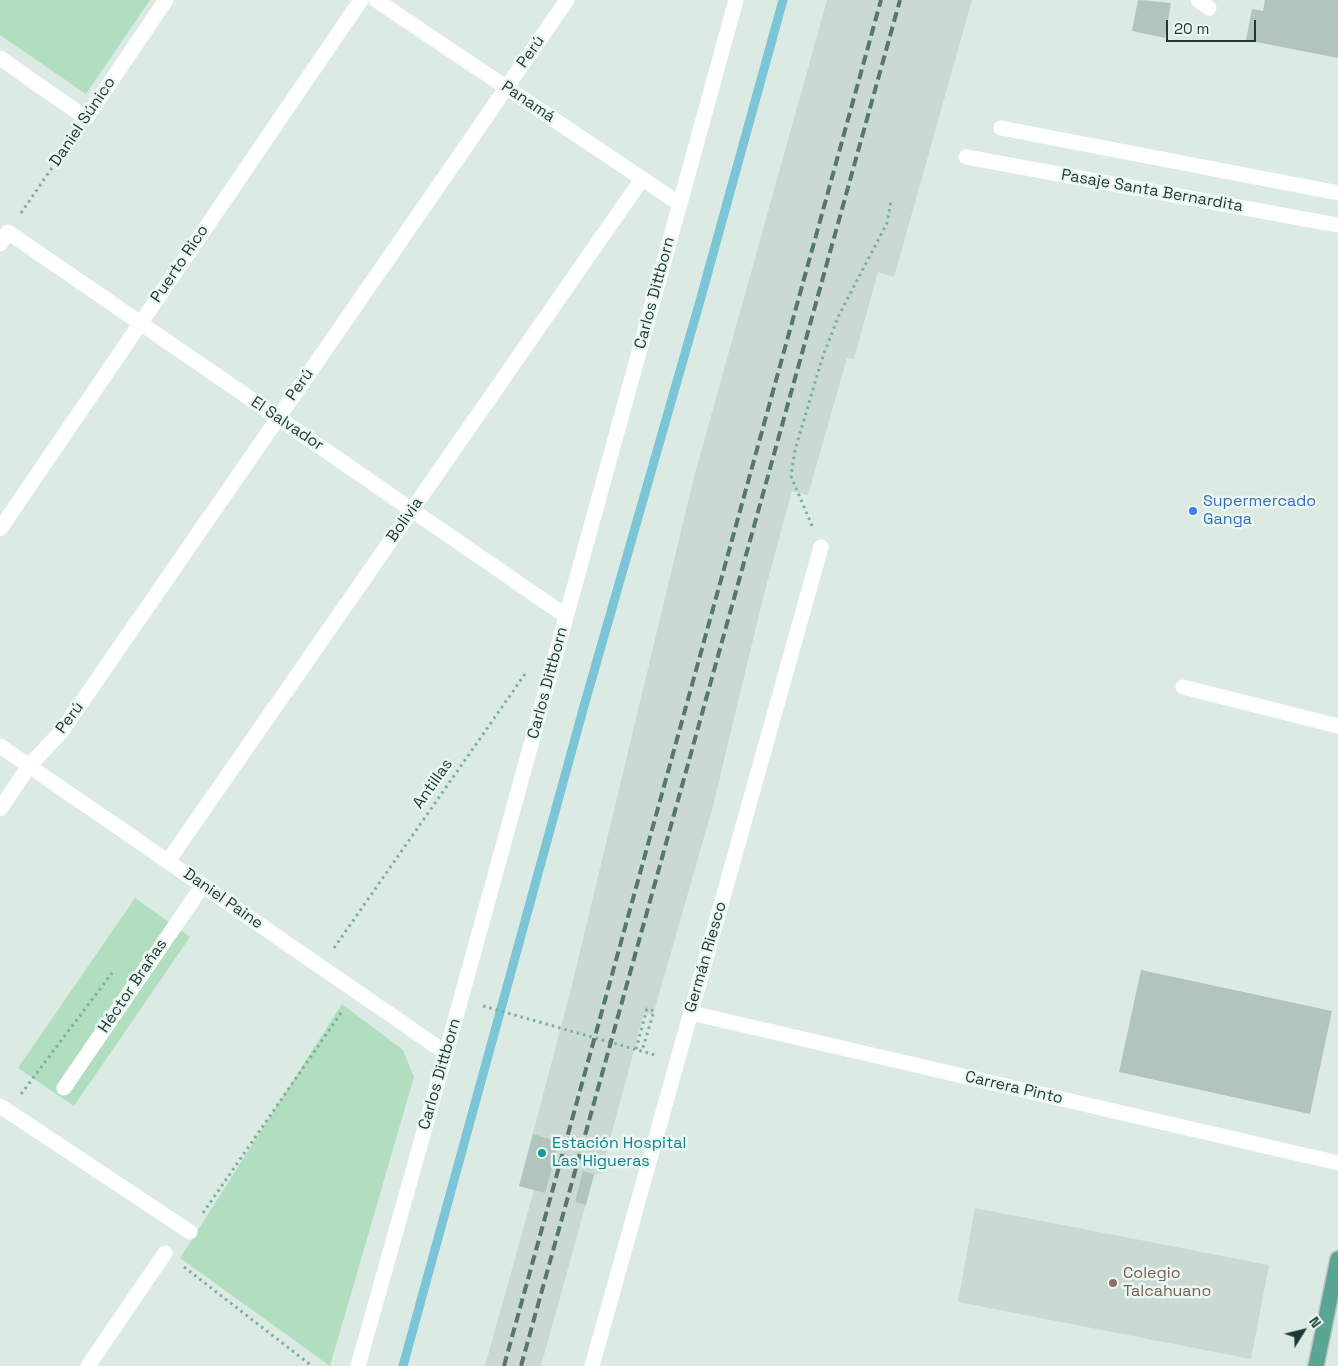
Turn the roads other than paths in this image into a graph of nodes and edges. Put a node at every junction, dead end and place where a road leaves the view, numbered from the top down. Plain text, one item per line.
1 (166, 0) edge
2 (361, 0) edge
3 (376, 0) edge
4 (567, 0) edge
5 (736, 0) edge
6 (0, 58) edge
7 (506, 88) junction
8 (1001, 128) dead end
9 (966, 157) dead end
10 (642, 178) junction
11 (1338, 193) edge
12 (680, 204) junction
13 (1338, 225) edge
14 (4, 238) edge
15 (140, 323) junction
16 (278, 418) junction
17 (412, 510) junction
18 (0, 529) edge
19 (821, 547) road end
20 (566, 616) junction
21 (1184, 687) dead end
22 (1338, 726) edge
23 (0, 746) edge
24 (29, 766) junction
25 (0, 809) edge
26 (168, 861) junction
27 (203, 885) junction
28 (691, 1013) junction
29 (446, 1053) junction
30 (64, 1088) dead end
31 (4, 1109) edge
32 (1338, 1163) edge
33 (190, 1232) road end
34 (165, 1252) road end
35 (1338, 1258) edge
36 (88, 1366) edge
37 (358, 1366) edge
38 (592, 1366) edge
39 (1316, 1366) edge

1 - 6 street, Daniel Súnico
2 - 15 street, Puerto Rico
3 - 7 street, Panamá
4 - 7 street, Perú
5 - 12 street, Carlos Dittborn
7 - 10 street, Panamá
7 - 16 street, Perú
8 - 11 street
9 - 13 street, Pasaje Santa Bernardita
10 - 12 street, Panamá
10 - 17 street, Bolivia
12 - 20 street, Carlos Dittborn
14 - 15 street, El Salvador
15 - 16 street, El Salvador
15 - 18 street, Puerto Rico
16 - 17 street, El Salvador
16 - 24 street, Perú
17 - 20 street, El Salvador
17 - 26 street, Bolivia
19 - 28 street, Germán Riesco
20 - 29 street, Carlos Dittborn
21 - 22 street
23 - 24 street, Daniel Paine
24 - 25 street, Perú
24 - 26 street, Daniel Paine
26 - 27 street, Daniel Paine
27 - 29 street, Daniel Paine
27 - 30 street, Héctor Brañas
28 - 32 street, Carrera Pinto
28 - 38 street, Germán Riesco
29 - 37 street, Carlos Dittborn
31 - 33 street
34 - 36 street
35 - 39 main road

